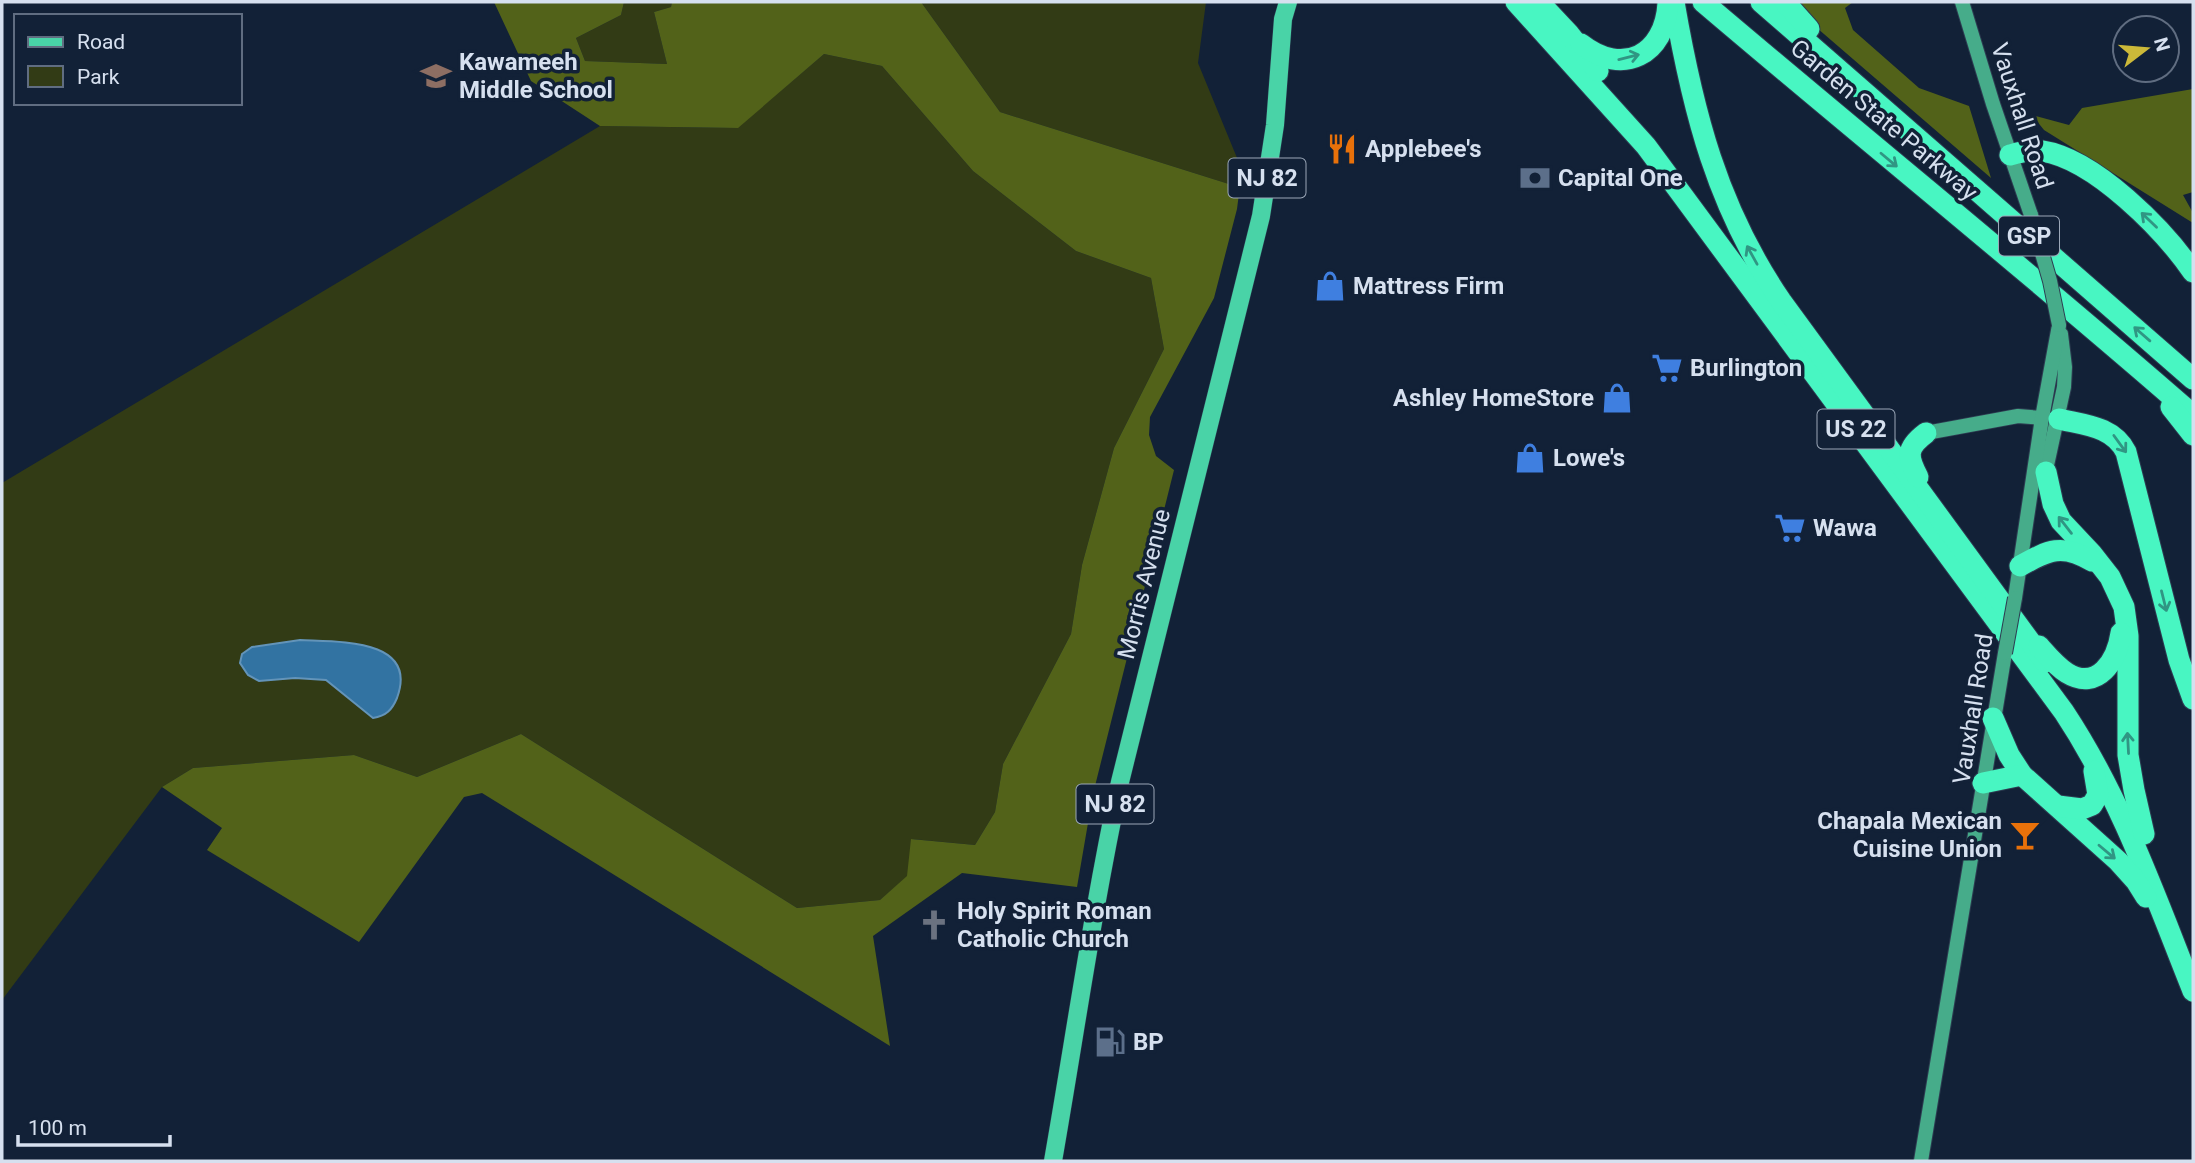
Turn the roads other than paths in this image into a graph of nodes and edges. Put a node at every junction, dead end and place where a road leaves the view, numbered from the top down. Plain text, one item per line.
1 (1278, 2) edge
2 (1516, 2) edge
3 (1539, 2) edge
4 (1761, 2) edge
5 (1785, 2) edge
6 (1962, 2) edge
7 (1682, 3) edge
8 (1285, 11) edge
9 (1569, 34) junction
10 (1866, 93) junction
11 (1646, 146) junction
12 (2010, 155) junction
13 (2193, 272) edge
14 (2059, 325) junction
15 (2142, 370) junction
16 (2193, 379) edge
17 (2193, 415) edge
18 (1867, 418) junction
19 (2050, 419) junction
20 (1926, 433) junction
21 (2193, 435) edge
22 (2046, 472) junction
23 (1930, 505) junction
24 (2029, 512) junction
25 (2020, 566) junction
26 (2102, 568) junction
27 (2121, 599) junction
28 (2021, 628) junction
29 (2193, 699) edge
30 (1993, 718) junction
31 (2091, 755) junction
32 (2022, 775) junction
33 (1983, 783) junction
34 (2058, 806) junction
35 (2144, 834) junction
36 (2169, 930) junction
37 (2193, 958) edge
38 (2193, 991) edge
39 (1053, 1161) edge
40 (1921, 1161) edge

1 - 8 main road, Morris Avenue / NJ 82
2 - 11 highway, US 22
3 - 9 highway
4 - 10 highway, Garden State Parkway / GSP
5 - 10 highway
6 - 12 street, Vauxhall Road
9 -> 7 highway
7 -> 15 highway, Garden State Parkway / GSP
18 -> 7 highway, US 22
8 - 39 main road, Morris Avenue / NJ 82
9 - 11 highway
16 -> 10 highway, Garden State Parkway / GSP
11 - 31 highway, US 22
13 -> 12 highway
12 - 14 street, Vauxhall Road, bridge
14 - 19 street, Vauxhall Road
14 - 19 street, Vauxhall Road
15 - 17 highway, Garden State Parkway / GSP
15 - 21 highway
18 - 20 highway
18 - 23 highway, US 22
19 - 20 street
19 - 22 street, Vauxhall Road
19 - 24 street, Vauxhall Road
19 -> 29 highway
20 - 23 highway
22 - 24 street, Vauxhall Road
26 -> 22 highway
23 - 28 highway, US 22
24 - 25 street, Vauxhall Road
25 - 26 highway
25 - 30 street, Vauxhall Road, bridge
26 - 27 highway
27 - 28 highway
35 -> 27 highway
28 - 35 highway, US 22
30 - 32 highway
30 - 33 street, Vauxhall Road
31 - 34 highway
31 - 36 highway, US 22
32 - 33 highway
32 - 34 highway
33 - 40 street, Vauxhall Road
34 -> 36 highway
35 - 37 highway, US 22
36 - 38 highway, US 22

